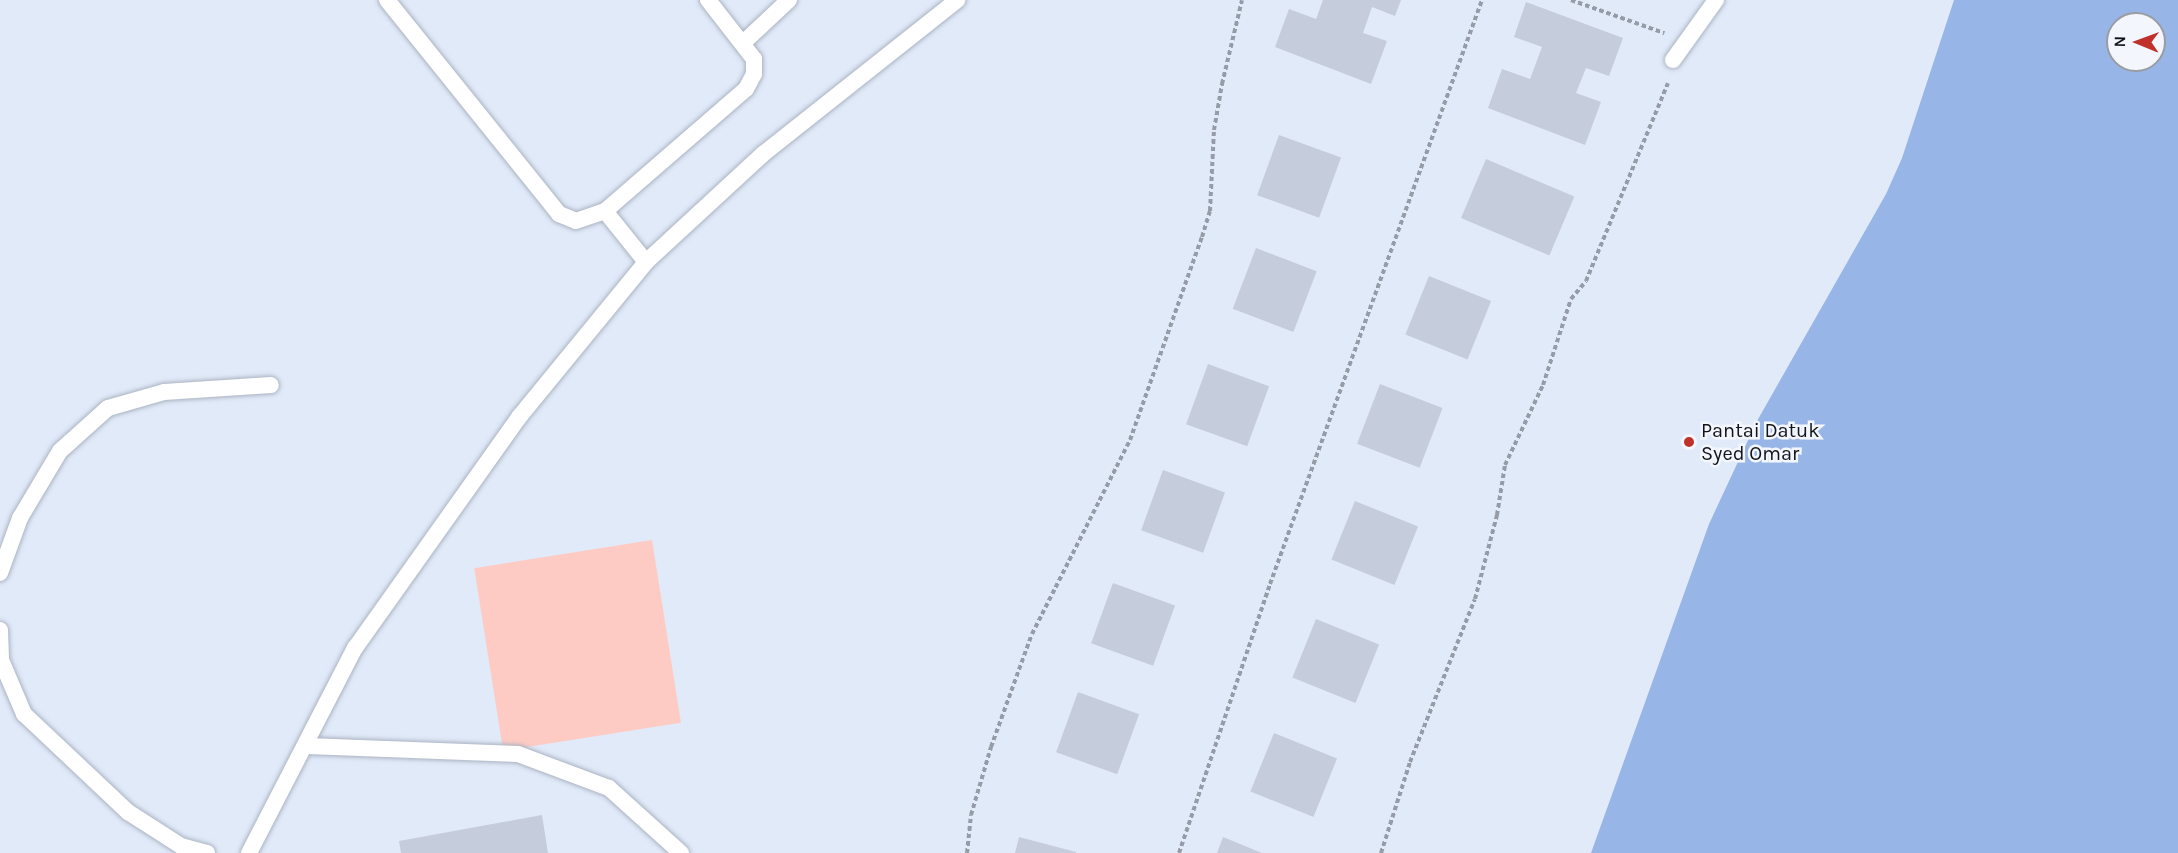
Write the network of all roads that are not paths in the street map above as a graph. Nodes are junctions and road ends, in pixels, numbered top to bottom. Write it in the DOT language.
graph roads {
  1 [pos="387,0"];
  2 [pos="708,0"];
  3 [pos="789,0"];
  4 [pos="957,0"];
  5 [pos="1716,0"];
  6 [pos="742,43"];
  7 [pos="1672,60"];
  8 [pos="606,211"];
  9 [pos="646,262"];
  10 [pos="271,385"];
  11 [pos="0,573"];
  12 [pos="0,630"];
  13 [pos="307,746"];
  14 [pos="207,853"];
  15 [pos="249,853"];
  16 [pos="681,853"];
  1 -- 8 [label="lane"];
  2 -- 6 [label="lane"];
  3 -- 6 [label="lane"];
  4 -- 9 [label="lane"];
  5 -- 7 [label="lane"];
  6 -- 8 [label="lane"];
  8 -- 9 [label="lane"];
  9 -- 13 [label="lane"];
  10 -- 11 [label="lane"];
  12 -- 14 [label="lane"];
  13 -- 15 [label="lane"];
  13 -- 16 [label="lane"];
}
